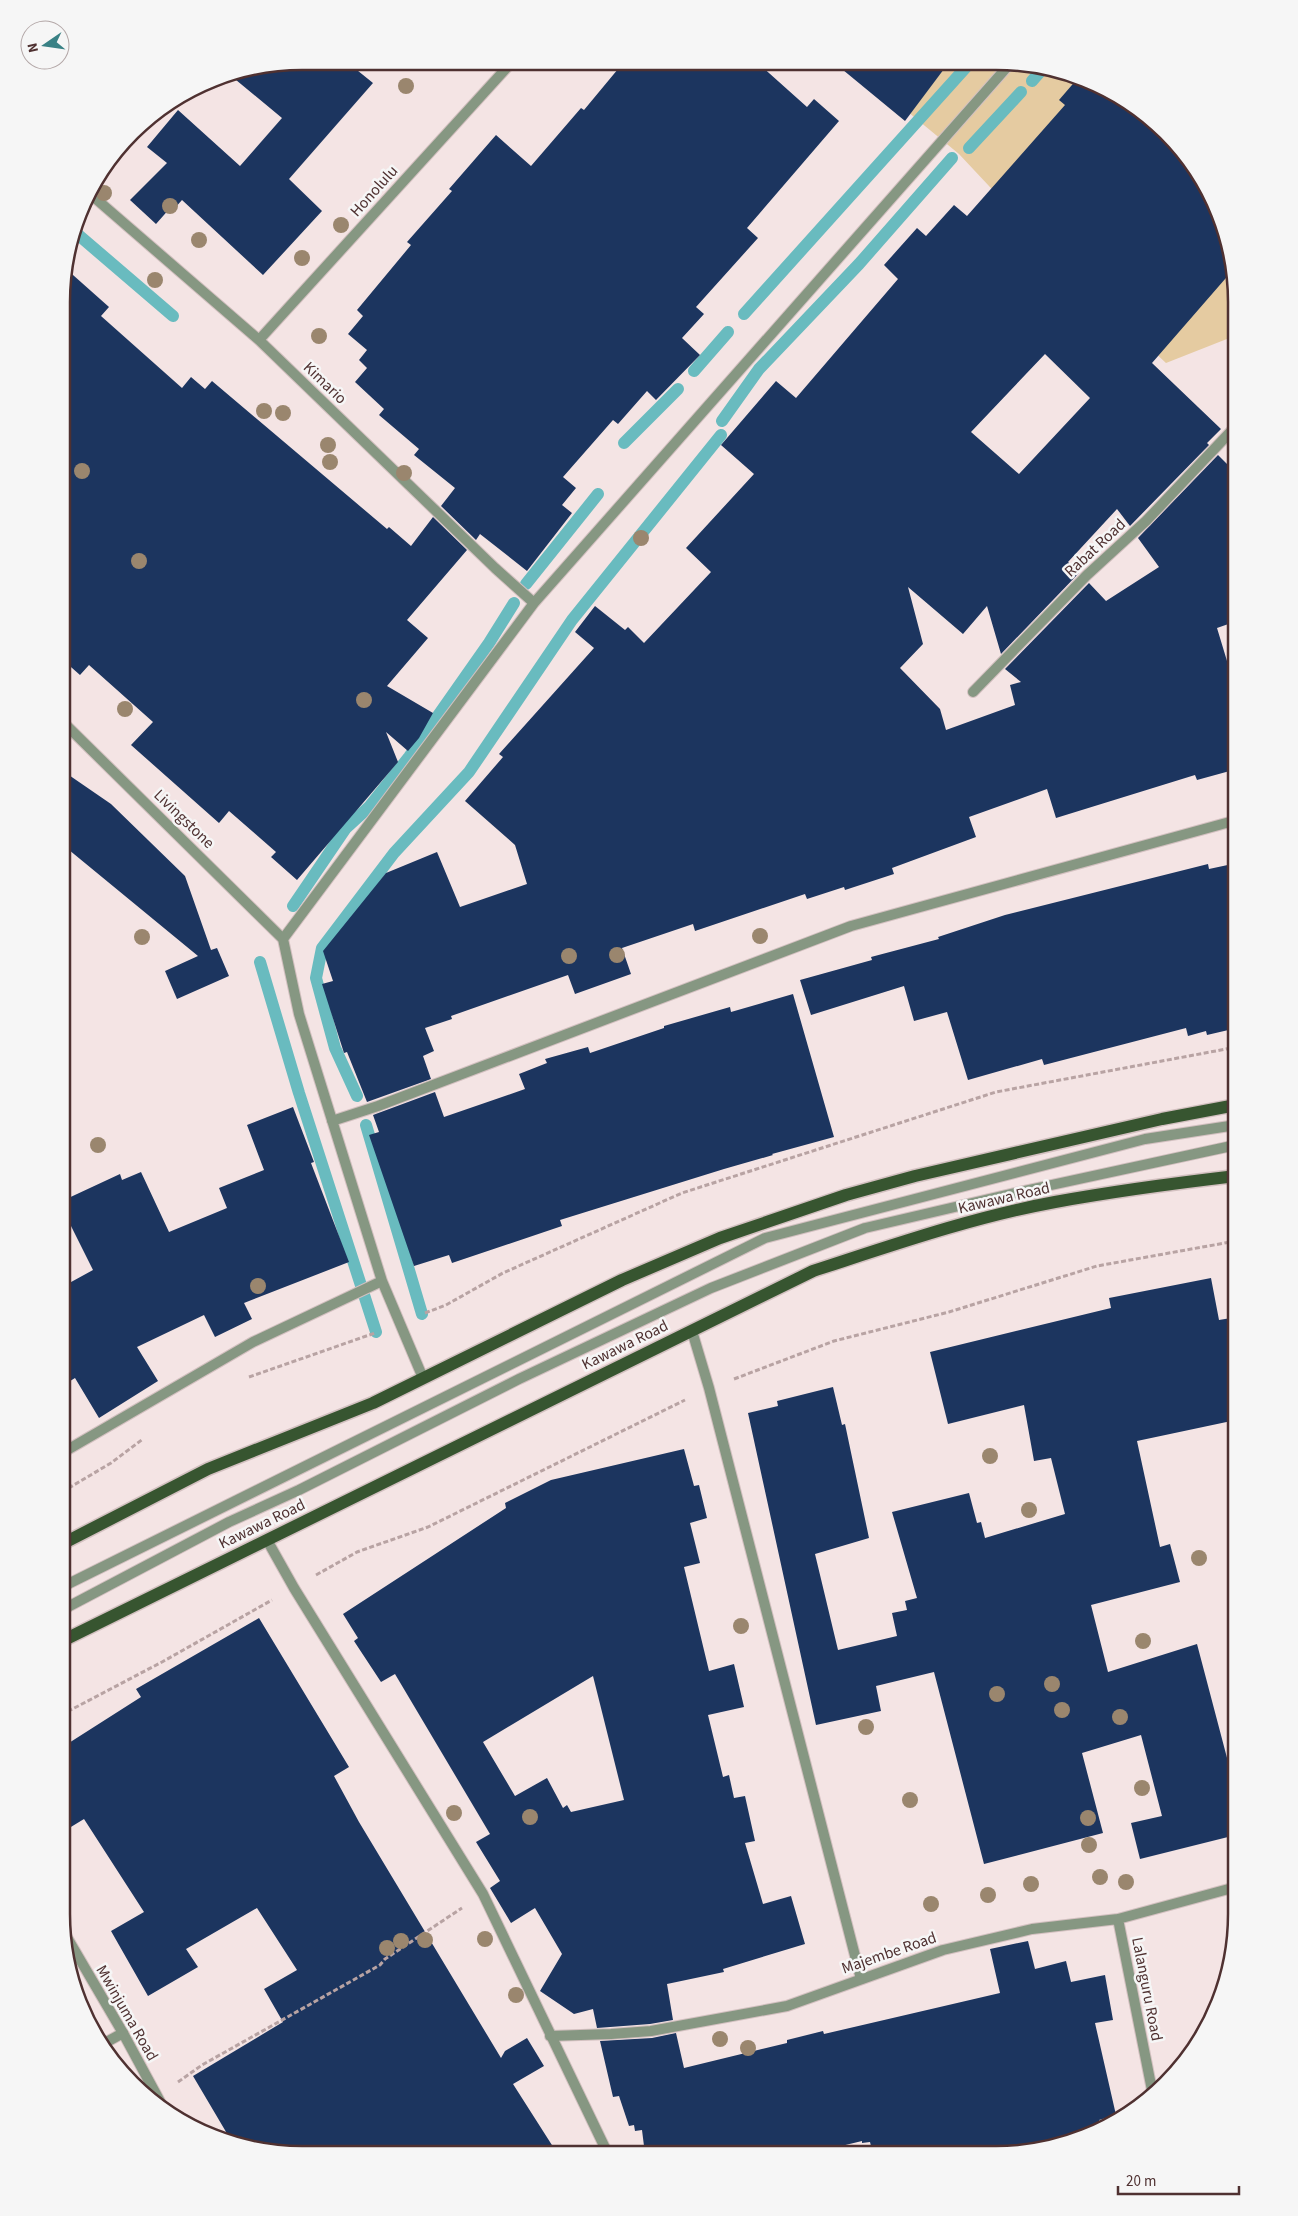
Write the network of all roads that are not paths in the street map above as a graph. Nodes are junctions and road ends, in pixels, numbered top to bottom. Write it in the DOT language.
graph roads {
  1 [pos="504,70"];
  2 [pos="1004,70"];
  3 [pos="95,198"];
  4 [pos="259,340"];
  5 [pos="1228,434"];
  6 [pos="534,603"];
  7 [pos="973,692"];
  8 [pos="70,729"];
  9 [pos="1228,822"];
  10 [pos="283,939"];
  11 [pos="1228,1107"];
  12 [pos="332,1121"];
  13 [pos="1228,1126"];
  14 [pos="1228,1147"];
  15 [pos="1228,1177"];
  16 [pos="382,1281"];
  17 [pos="692,1331"];
  18 [pos="423,1378"];
  19 [pos="70,1448"];
  20 [pos="70,1540"];
  21 [pos="267,1540"];
  22 [pos="70,1583"];
  23 [pos="70,1606"];
  24 [pos="70,1637"];
  25 [pos="1228,1889"];
  26 [pos="1118,1919"];
  27 [pos="72,1948"];
  28 [pos="860,1979"];
  29 [pos="123,2033"];
  30 [pos="550,2036"];
  31 [pos="108,2041"];
  32 [pos="1151,2087"];
  33 [pos="155,2094"];
  34 [pos="604,2146"];
  1 -- 4 [label="street, Honolulu"];
  2 -- 6 [label="street"];
  3 -- 4 [label="street, Kimario"];
  4 -- 6 [label="street, Kimario"];
  5 -- 7 [label="street, Rabat Road"];
  6 -- 10 [label="street"];
  8 -- 10 [label="street, Livingstone"];
  9 -- 12 [label="street"];
  10 -- 12 [label="street"];
  11 -- 18 [label="main road"];
  12 -- 16 [label="street"];
  13 -- 22 [label="street, Kawawa Road"];
  14 -- 23 [label="street, Kawawa Road"];
  15 -- 17 [label="main road, Kawawa Road"];
  16 -- 18 [label="street"];
  16 -- 19 [label="street"];
  17 -- 21 [label="main road, Kawawa Road"];
  17 -- 28 [label="street"];
  18 -- 20 [label="main road"];
  21 -- 24 [label="main road, Kawawa Road"];
  21 -- 30 [label="street"];
  25 -- 26 [label="street, Majembe Road"];
  26 -- 28 [label="street, Majembe Road"];
  26 -- 32 [label="street, Lalanguru Road"];
  27 -- 29 [label="street, Mwinjuma Road"];
  28 -- 30 [label="street, Majembe Road"];
  29 -- 31 [label="street"];
  29 -- 33 [label="street, Mwinjuma Road"];
  30 -- 34 [label="street"];
}
